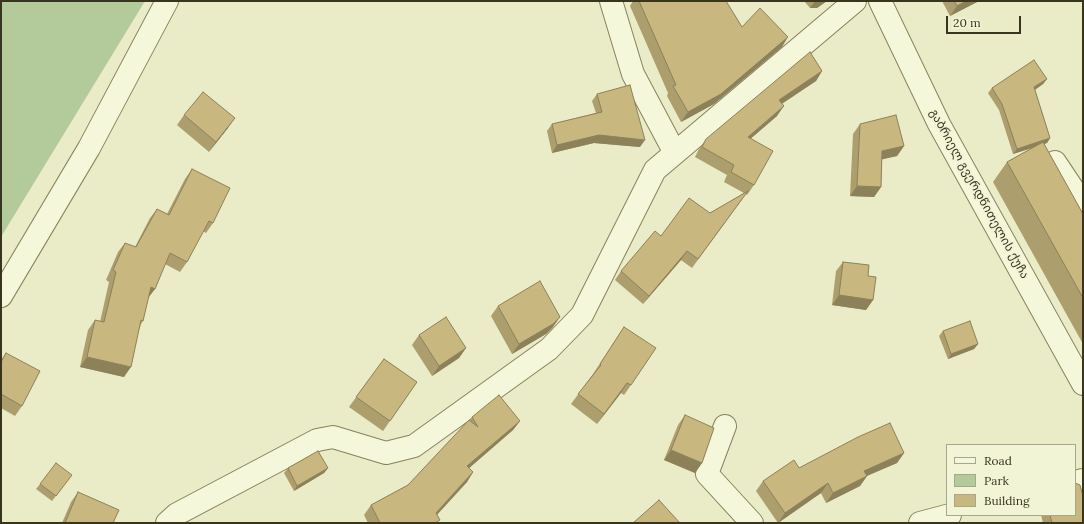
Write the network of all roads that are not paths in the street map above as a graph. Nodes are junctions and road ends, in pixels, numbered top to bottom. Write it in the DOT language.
graph roads {
  1 [pos="167,1"];
  2 [pos="611,1"];
  3 [pos="855,1"];
  4 [pos="880,1"];
  5 [pos="675,153"];
  6 [pos="1055,162"];
  7 [pos="1083,204"];
  8 [pos="1,296"];
  9 [pos="1083,384"];
  10 [pos="725,426"];
  11 [pos="946,516"];
  12 [pos="167,523"];
  13 [pos="752,523"];
  14 [pos="920,523"];
  1 -- 8 [label="street"];
  2 -- 5 [label="street"];
  3 -- 5 [label="street"];
  4 -- 9 [label="street, გაბრიელ გვერდწითელის ქუჩა"];
  5 -- 12 [label="street"];
  6 -- 7 [label="street"];
  10 -- 13 [label="street"];
  11 -- 14 [label="street"];
}
